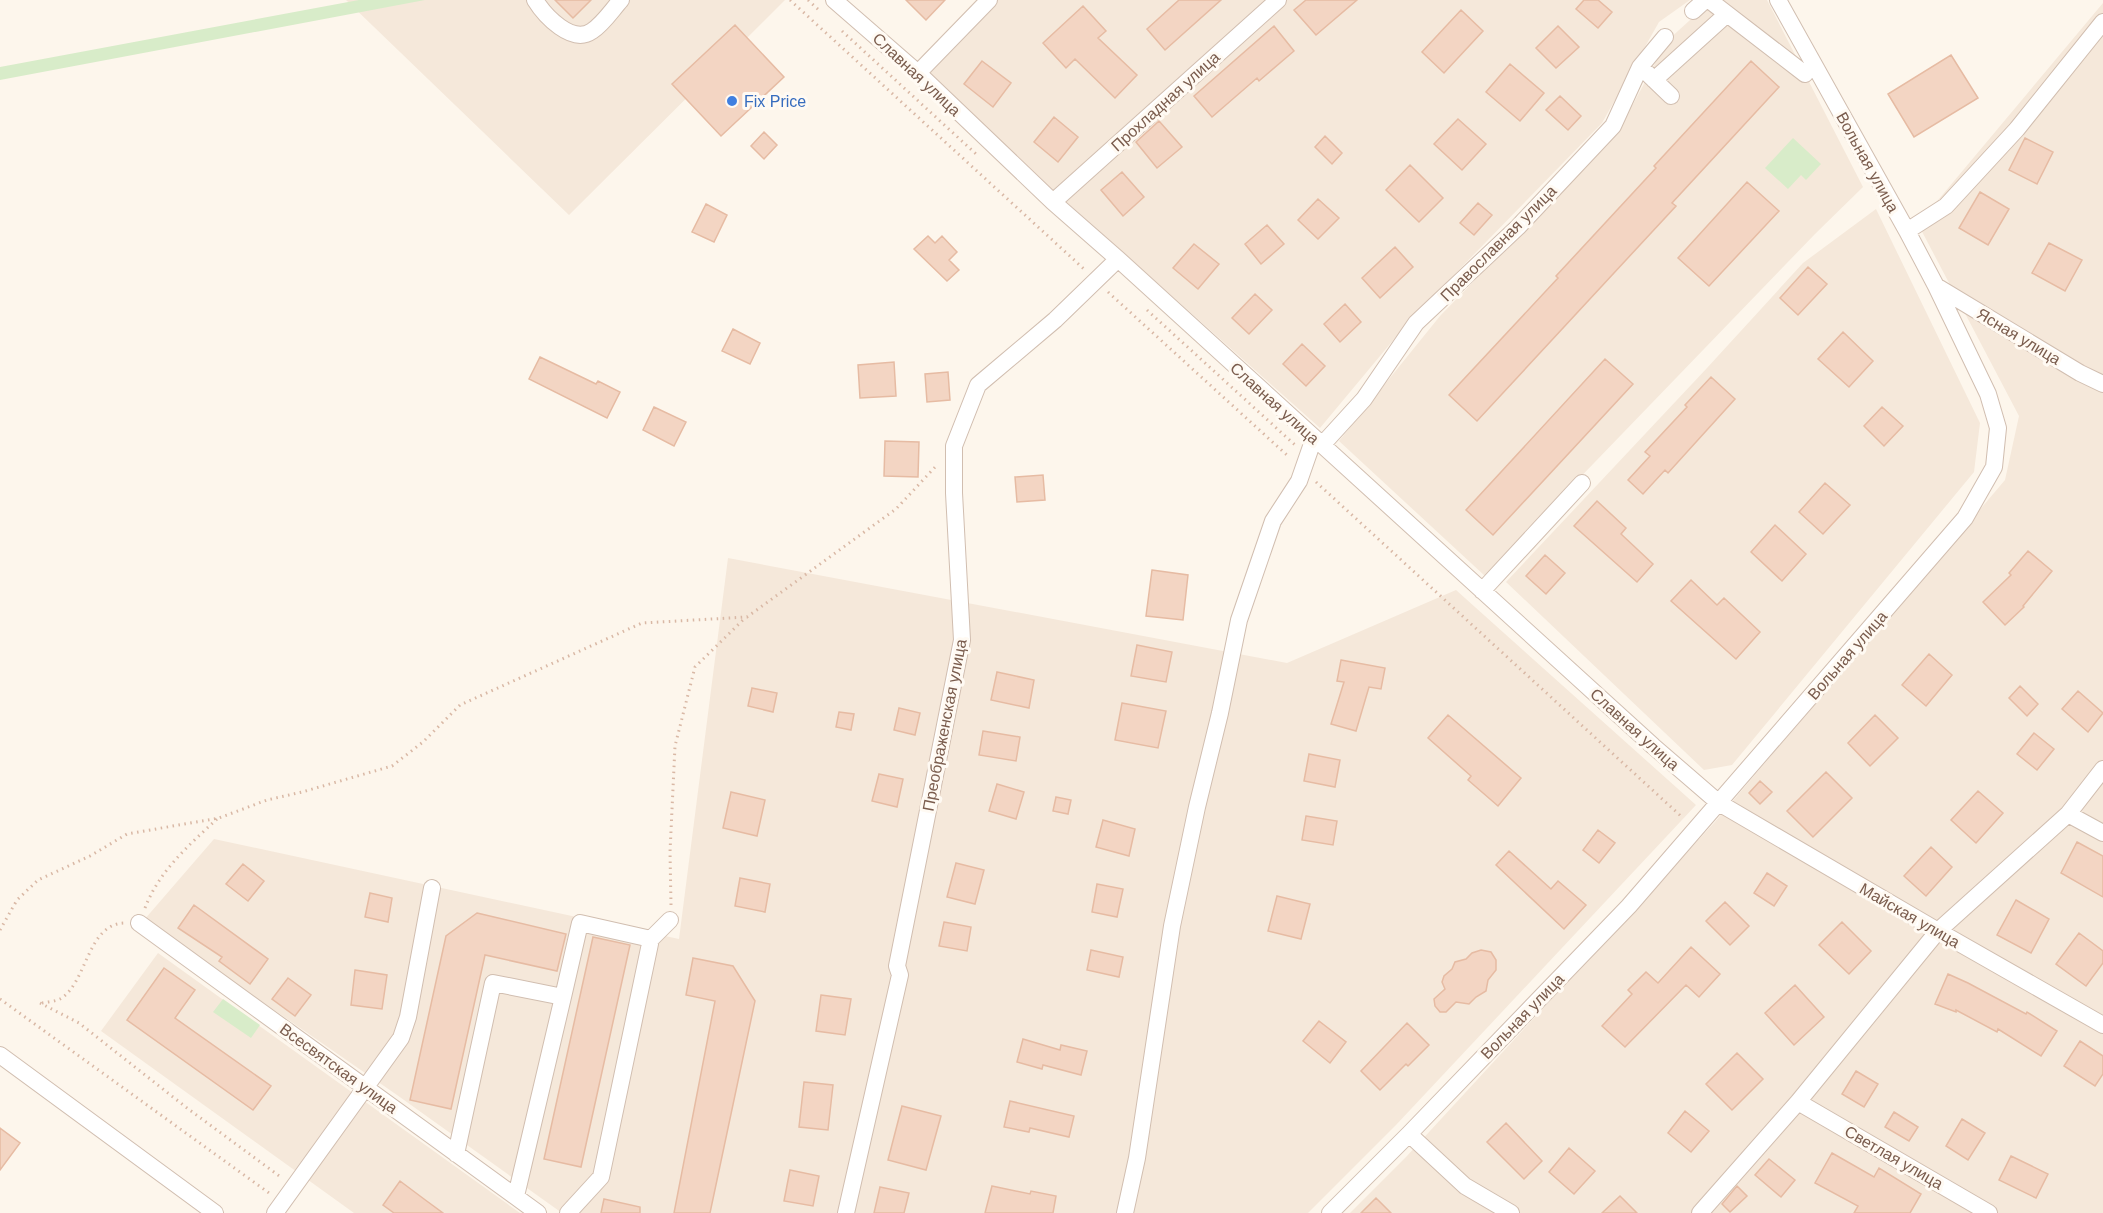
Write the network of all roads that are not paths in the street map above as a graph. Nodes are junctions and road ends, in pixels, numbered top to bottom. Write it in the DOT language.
graph roads {
  1 [pos="535,0"];
  2 [pos="621,0"];
  3 [pos="834,0"];
  4 [pos="989,0"];
  5 [pos="1278,0"];
  6 [pos="1778,0"];
  7 [pos="1702,4"];
  8 [pos="1727,14"];
  9 [pos="2103,22"];
  10 [pos="1665,37"];
  11 [pos="1640,67"];
  12 [pos="918,73"];
  13 [pos="1805,74"];
  14 [pos="1654,80"];
  15 [pos="1671,96"];
  16 [pos="1053,202"];
  17 [pos="1907,231"];
  18 [pos="1118,259"];
  19 [pos="1936,286"];
  20 [pos="2103,384"];
  21 [pos="1318,442"];
  22 [pos="1582,483"];
  23 [pos="1482,591"];
  24 [pos="2103,769"];
  25 [pos="1719,803"];
  26 [pos="2068,814"];
  27 [pos="2103,833"];
  28 [pos="432,888"];
  29 [pos="670,920"];
  30 [pos="140,923"];
  31 [pos="1938,931"];
  32 [pos="651,939"];
  33 [pos="563,997"];
  34 [pos="2103,1025"];
  35 [pos="0,1055"];
  36 [pos="366,1086"];
  37 [pos="1798,1102"];
  38 [pos="1409,1134"];
  39 [pos="456,1154"];
  40 [pos="516,1196"];
  41 [pos="279,1208"];
  42 [pos="215,1213"];
  43 [pos="538,1213"];
  44 [pos="567,1213"];
  45 [pos="846,1213"];
  46 [pos="1125,1213"];
  47 [pos="1330,1213"];
  48 [pos="1511,1213"];
  49 [pos="1700,1213"];
  50 [pos="1989,1213"];
  1 -- 2 [label="street"];
  3 -- 12 [label="street, Славная улица"];
  4 -- 12 [label="street"];
  5 -- 16 [label="street, Прохладная улица"];
  6 -- 17 [label="street, Вольная улица"];
  7 -- 8 [label="street"];
  8 -- 13 [label="street"];
  8 -- 14 [label="street"];
  9 -- 17 [label="street"];
  10 -- 11 [label="street, Православная улица"];
  11 -- 14 [label="street"];
  11 -- 21 [label="street, Православная улица"];
  12 -- 16 [label="street, Славная улица"];
  14 -- 15 [label="street"];
  16 -- 18 [label="street, Славная улица"];
  17 -- 19 [label="street, Вольная улица"];
  18 -- 21 [label="street, Славная улица"];
  18 -- 45 [label="street, Преображенская улица"];
  19 -- 20 [label="street, Ясная улица"];
  19 -- 25 [label="street, Вольная улица"];
  21 -- 23 [label="street, Славная улица"];
  21 -- 46 [label="street"];
  22 -- 23 [label="street"];
  23 -- 25 [label="street, Славная улица"];
  24 -- 26 [label="street"];
  25 -- 31 [label="street, Майская улица"];
  25 -- 38 [label="street, Вольная улица"];
  26 -- 27 [label="street"];
  26 -- 31 [label="street"];
  28 -- 36 [label="street"];
  29 -- 32 [label="street"];
  30 -- 36 [label="street, Всесвятская улица"];
  31 -- 34 [label="street, Майская улица"];
  31 -- 37 [label="street"];
  32 -- 33 [label="street"];
  32 -- 44 [label="street"];
  33 -- 39 [label="street"];
  33 -- 40 [label="street"];
  35 -- 42 [label="street"];
  36 -- 39 [label="street, Всесвятская улица"];
  36 -- 41 [label="street"];
  37 -- 49 [label="street"];
  37 -- 50 [label="street, Светлая улица"];
  38 -- 47 [label="street, Вольная улица"];
  38 -- 48 [label="street"];
  39 -- 40 [label="street, Всесвятская улица"];
  40 -- 43 [label="street, Всесвятская улица"];
}
